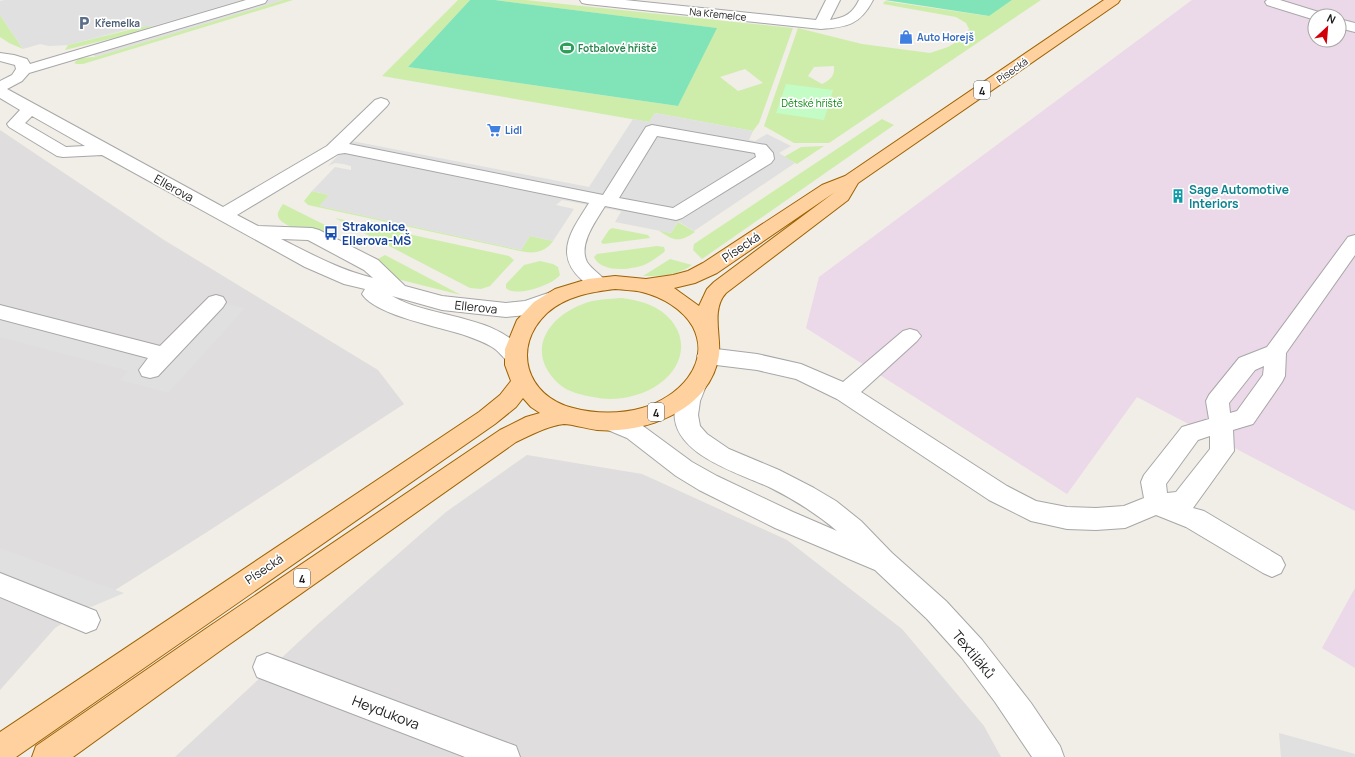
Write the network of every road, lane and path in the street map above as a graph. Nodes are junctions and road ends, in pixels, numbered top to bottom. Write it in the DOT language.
graph roads {
  1 [pos="260,0"];
  2 [pos="587,0"];
  3 [pos="833,0"];
  4 [pos="866,0"];
  5 [pos="1113,0"];
  6 [pos="1272,2"];
  7 [pos="1307,13"];
  8 [pos="821,25"];
  9 [pos="0,57"];
  10 [pos="24,70"];
  11 [pos="0,87"];
  12 [pos="0,92"];
  13 [pos="381,103"];
  14 [pos="333,150"];
  15 [pos="851,180"];
  16 [pos="604,201"];
  17 [pos="223,215"];
  18 [pos="253,232"];
  19 [pos="1355,241"];
  20 [pos="351,279"];
  21 [pos="597,284"];
  22 [pos="645,285"];
  23 [pos="398,291"];
  24 [pos="554,298"];
  25 [pos="216,302"];
  26 [pos="0,312"];
  27 [pos="910,336"];
  28 [pos="708,347"];
  29 [pos="1275,352"];
  30 [pos="165,355"];
  31 [pos="515,356"];
  32 [pos="150,370"];
  33 [pos="522,382"];
  34 [pos="695,386"];
  35 [pos="845,393"];
  36 [pos="566,415"];
  37 [pos="611,422"];
  38 [pos="1221,424"];
  39 [pos="1157,504"];
  40 [pos="885,563"];
  41 [pos="1272,565"];
  42 [pos="0,586"];
  43 [pos="86,620"];
  44 [pos="266,667"];
  45 [pos="0,750"];
  46 [pos="47,757"];
  47 [pos="505,757"];
  48 [pos="1049,757"];
  1 -- 10 [label="street"];
  2 -- 8 [label="street, Na Křemelce"];
  3 -- 8 [label="street"];
  4 -- 8 [label="street, Na Křemelce"];
  5 -- 15 [label="main road, Písecká / 4"];
  6 -- 7 [label="street"];
  9 -- 10 [label="street"];
  10 -- 11 [label="street"];
  12 -- 17 [label="street, Ellerova"];
  13 -- 14 [label="street"];
  14 -- 16 [label="street"];
  14 -- 17 [label="street"];
  15 -- 22 [label="main road, Písecká"];
  15 -- 28 [label="main road, Písecká"];
  16 -- 16 [label="street"];
  16 -- 21 [label="street"];
  17 -- 18 [label="street, Ellerova"];
  18 -- 20 [label="street, Ellerova"];
  18 -- 23 [label="street"];
  19 -- 29 [label="street"];
  20 -- 23 [label="street, Ellerova"];
  20 -- 31 [label="street, Ellerova"];
  21 -- 22 [label="main road, 4"];
  21 -- 24 [label="main road, 4"];
  22 -- 28 [label="main road, 4"];
  23 -- 24 [label="street, Ellerova"];
  24 -- 31 [label="main road, 4"];
  25 -- 30 [label="street"];
  26 -- 30 [label="street"];
  27 -- 35 [label="street"];
  28 -- 34 [label="main road, 4"];
  28 -- 35 [label="street"];
  29 -- 38 [label="street"];
  29 -- 38 [label="street"];
  30 -- 32 [label="street"];
  31 -- 33 [label="main road, 4"];
  33 -- 36 [label="main road, 4"];
  33 -- 45 [label="main road, Písecká / 4"];
  34 -- 37 [label="main road, 4"];
  34 -- 40 [label="street"];
  35 -- 39 [label="street"];
  36 -- 37 [label="main road, 4"];
  36 -- 46 [label="main road, 4"];
  37 -- 40 [label="street"];
  38 -- 39 [label="street"];
  38 -- 39 [label="street"];
  39 -- 41 [label="street"];
  40 -- 48 [label="street, Textiláků"];
  42 -- 43 [label="street"];
  44 -- 47 [label="street, Heydukova"];
}
